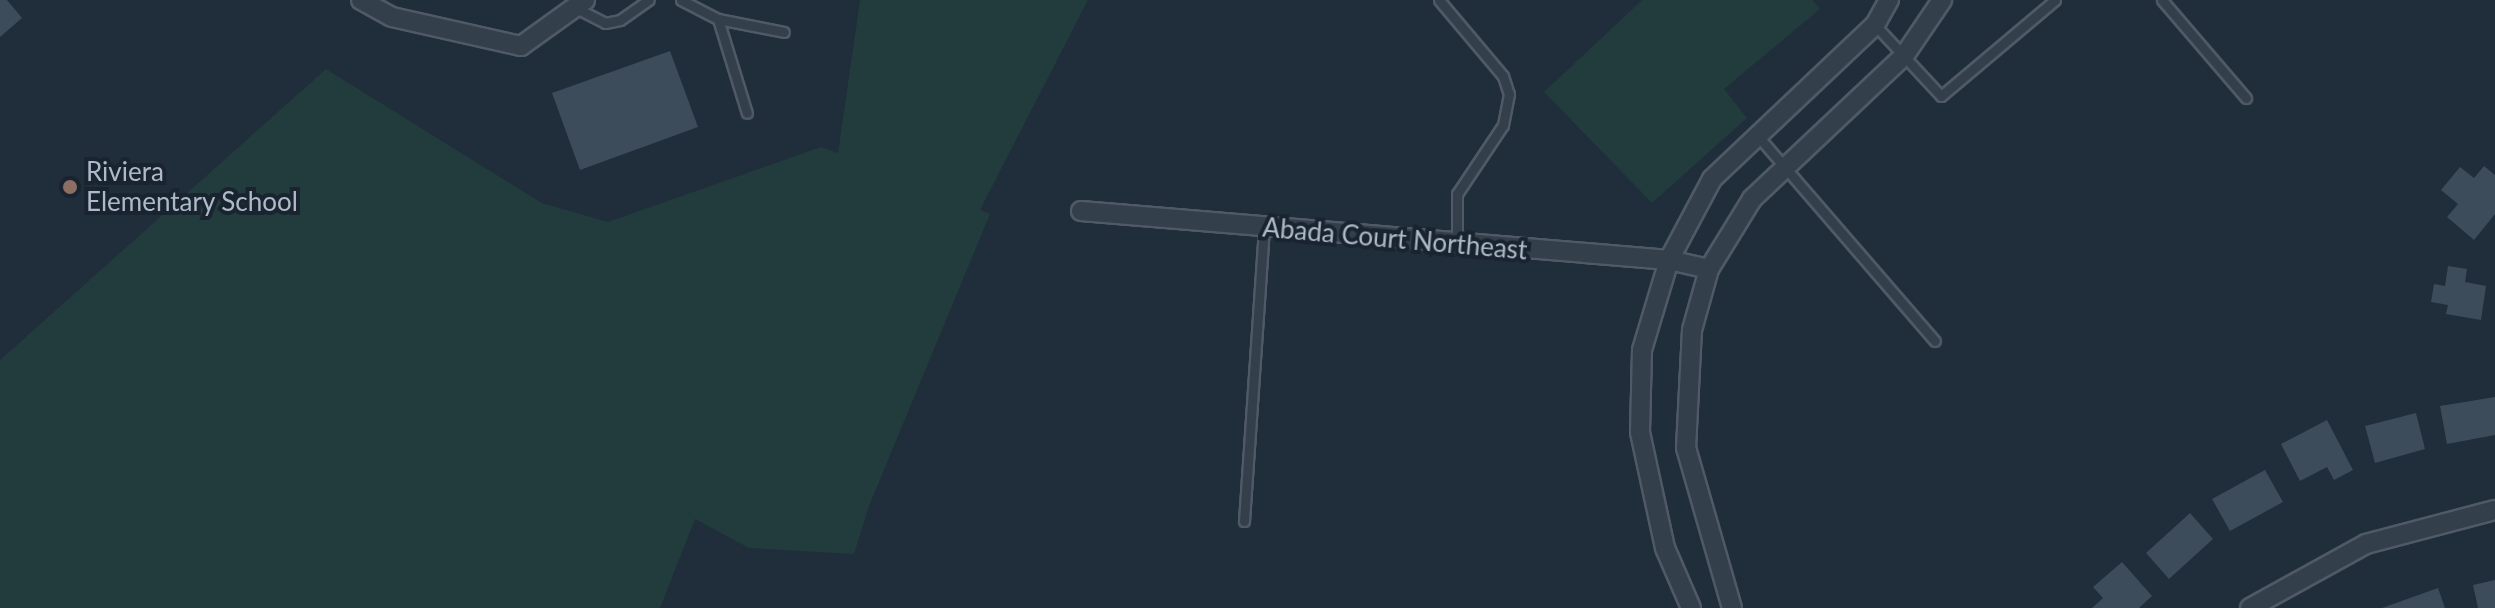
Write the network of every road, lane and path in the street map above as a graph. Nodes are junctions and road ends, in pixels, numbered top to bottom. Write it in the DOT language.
graph roads {
  1 [pos="361,0"];
  2 [pos="649,0"];
  3 [pos="681,0"];
  4 [pos="1439,0"];
  5 [pos="1889,0"];
  6 [pos="1942,0"];
  7 [pos="2055,0"];
  8 [pos="2162,0"];
  9 [pos="580,4"];
  10 [pos="718,19"];
  11 [pos="1875,25"];
  12 [pos="784,32"];
  13 [pos="1904,56"];
  14 [pos="2246,98"];
  15 [pos="747,113"];
  16 [pos="1757,135"];
  17 [pos="1785,168"];
  18 [pos="1081,211"];
  19 [pos="1264,228"];
  20 [pos="1457,246"];
  21 [pos="1669,260"];
  22 [pos="1709,269"];
  23 [pos="1935,341"];
  24 [pos="2495,510"];
  25 [pos="1244,521"];
  26 [pos="1691,608"];
  27 [pos="1732,608"];
  28 [pos="2250,608"];
  1 -- 9 [label="street"];
  2 -- 9 [label="lane"];
  3 -- 10 [label="lane"];
  4 -- 20 [label="lane"];
  5 -- 11 [label="street"];
  6 -- 13 [label="street"];
  7 -- 13 [label="lane"];
  8 -- 14 [label="lane"];
  10 -- 12 [label="lane"];
  10 -- 15 [label="lane"];
  11 -- 13 [label="lane"];
  11 -- 16 [label="street"];
  13 -- 17 [label="street"];
  16 -- 17 [label="lane"];
  16 -- 21 [label="street"];
  17 -- 22 [label="street"];
  17 -- 23 [label="lane"];
  18 -- 19 [label="street, Abada Court Northeast"];
  19 -- 20 [label="street, Abada Court Northeast"];
  19 -- 25 [label="lane"];
  20 -- 21 [label="street, Abada Court Northeast"];
  21 -- 22 [label="street, Abada Court Northeast"];
  21 -- 26 [label="street"];
  22 -- 27 [label="street"];
  24 -- 28 [label="street"];
}
